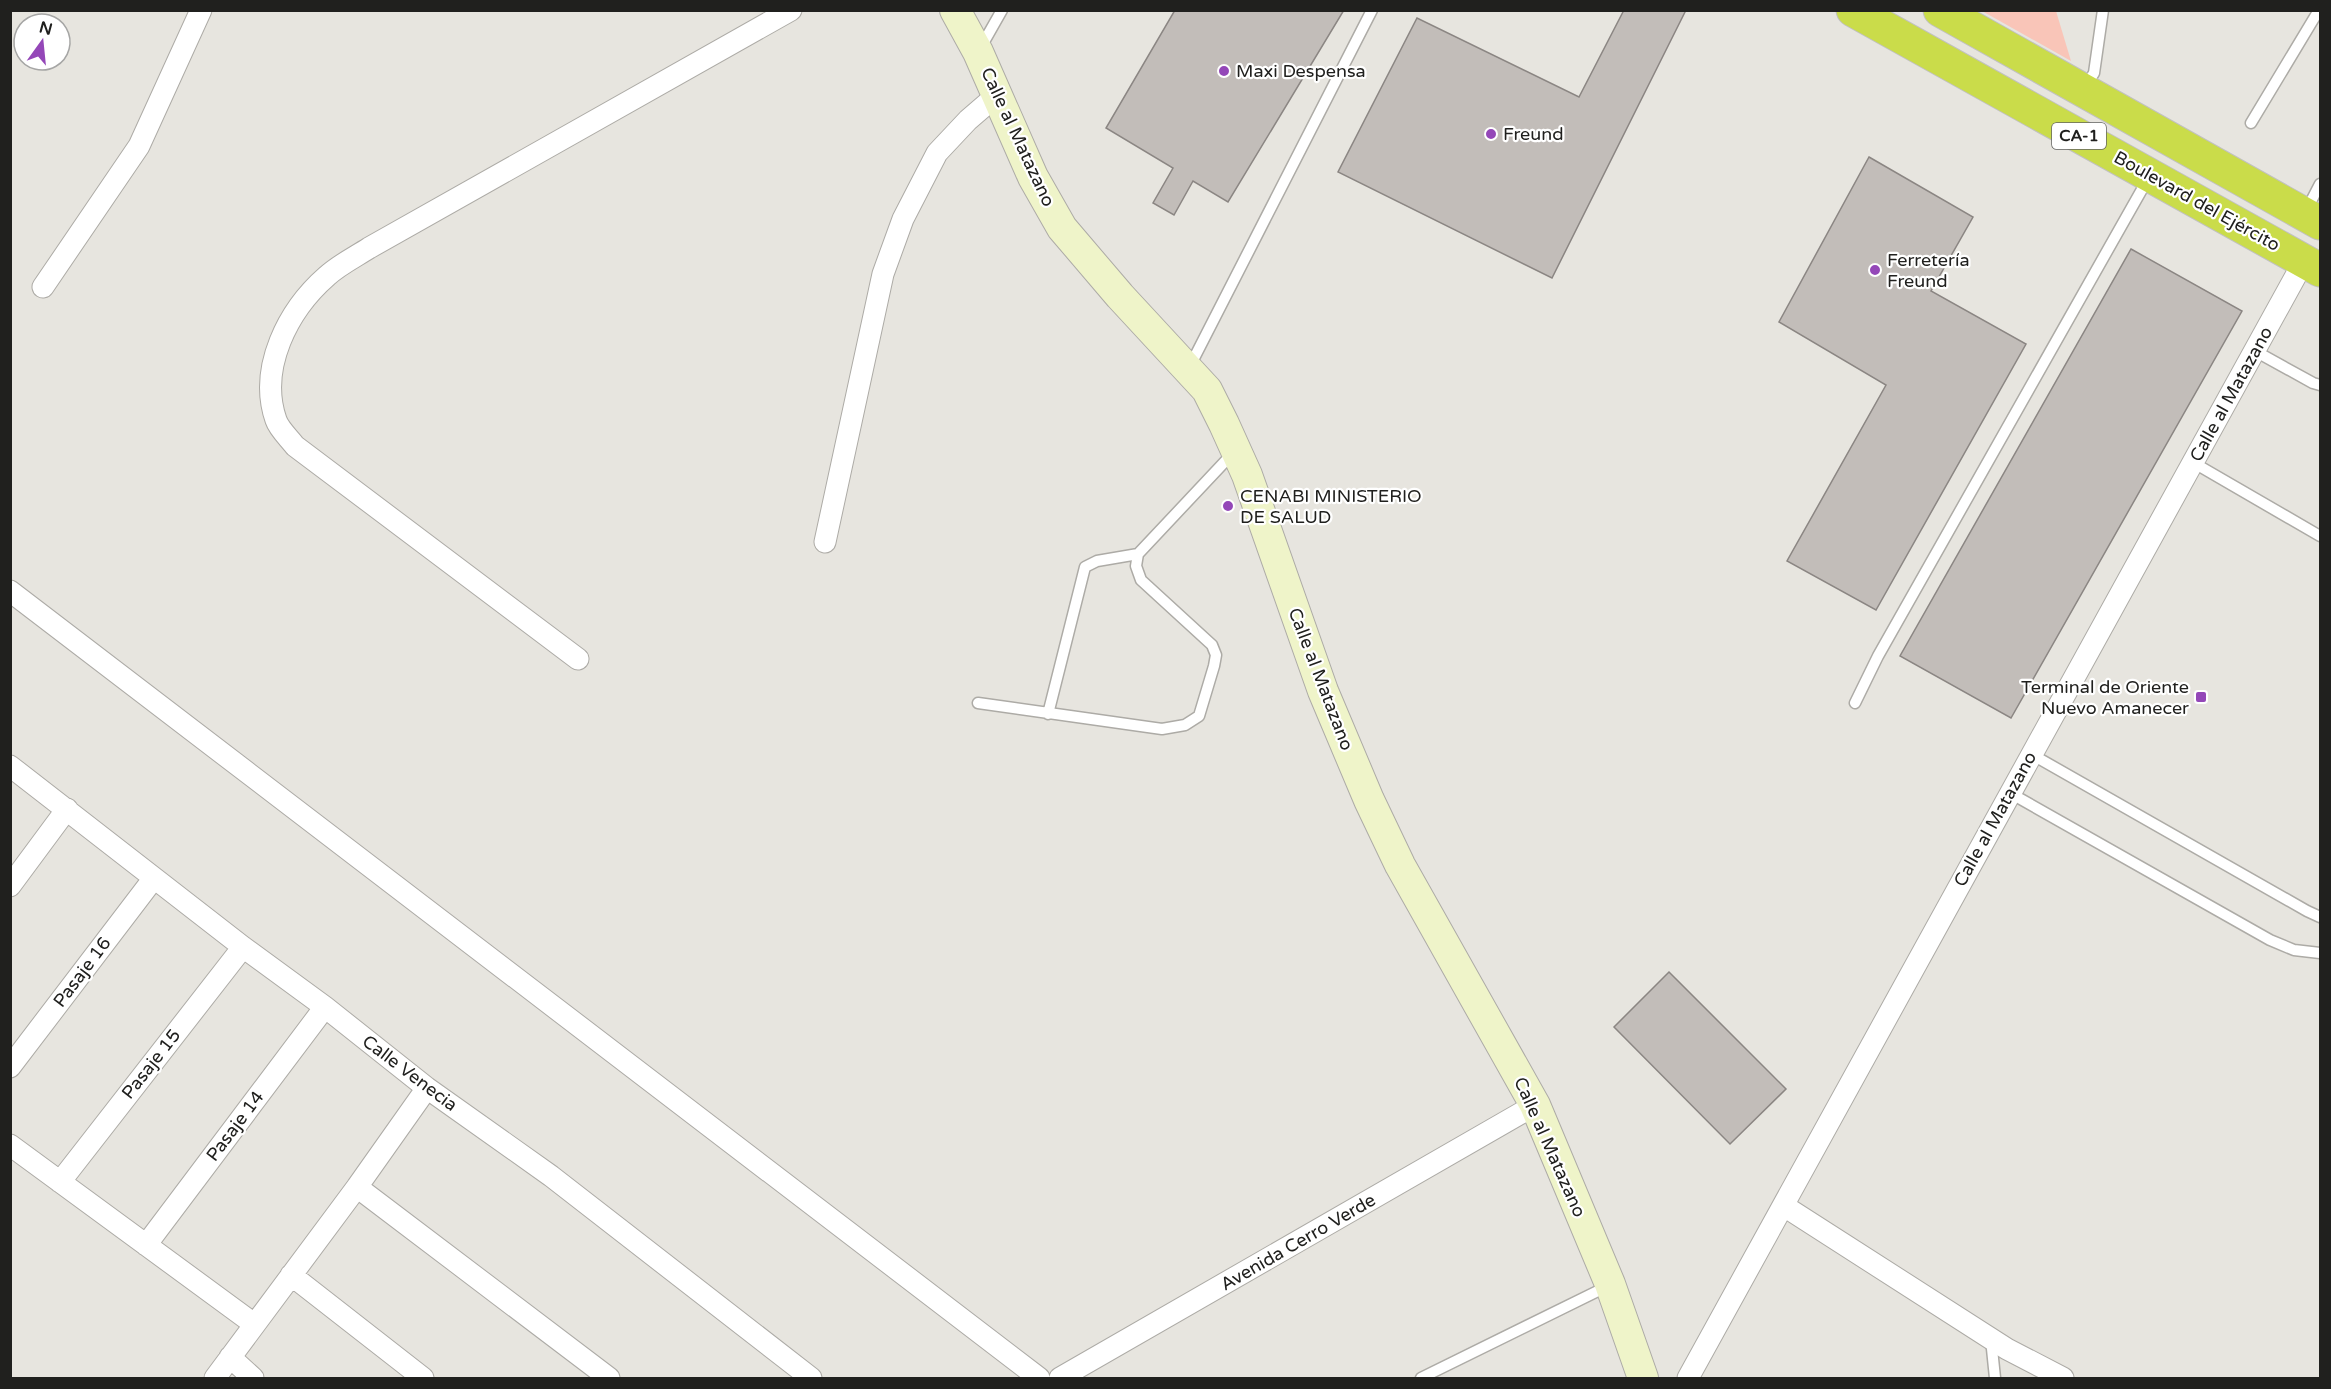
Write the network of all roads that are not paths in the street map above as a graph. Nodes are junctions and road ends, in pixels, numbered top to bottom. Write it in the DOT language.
graph roads {
  1 [pos="201,10"];
  2 [pos="791,10"];
  3 [pos="955,10"];
  4 [pos="1002,10"];
  5 [pos="1372,10"];
  6 [pos="1940,10"];
  7 [pos="2103,10"];
  8 [pos="2319,10"];
  9 [pos="1858,12"];
  10 [pos="978,51"];
  11 [pos="2083,90"];
  12 [pos="997,95"];
  13 [pos="2251,123"];
  14 [pos="2150,175"];
  15 [pos="2320,184"];
  16 [pos="2312,218"];
  17 [pos="2315,260"];
  18 [pos="43,287"];
  19 [pos="2255,351"];
  20 [pos="1188,369"];
  21 [pos="2320,385"];
  22 [pos="1236,451"];
  23 [pos="2194,464"];
  24 [pos="2320,536"];
  25 [pos="825,542"];
  26 [pos="1138,554"];
  27 [pos="10,591"];
  28 [pos="578,658"];
  29 [pos="1855,703"];
  30 [pos="978,704"];
  31 [pos="1048,714"];
  32 [pos="2031,754"];
  33 [pos="10,766"];
  34 [pos="2010,793"];
  35 [pos="67,809"];
  36 [pos="154,878"];
  37 [pos="10,886"];
  38 [pos="2320,917"];
  39 [pos="243,947"];
  40 [pos="2320,953"];
  41 [pos="325,1006"];
  42 [pos="10,1067"];
  43 [pos="427,1088"];
  44 [pos="1535,1106"];
  45 [pos="10,1145"];
  46 [pos="60,1182"];
  47 [pos="357,1187"];
  48 [pos="1784,1206"];
  49 [pos="146,1245"];
  50 [pos="291,1275"];
  51 [pos="1611,1284"];
  52 [pos="254,1324"];
  53 [pos="1991,1339"];
  54 [pos="230,1356"];
  55 [pos="215,1378"];
  56 [pos="253,1378"];
  57 [pos="423,1378"];
  58 [pos="609,1378"];
  59 [pos="811,1378"];
  60 [pos="1039,1378"];
  61 [pos="1060,1378"];
  62 [pos="1422,1378"];
  63 [pos="1643,1378"];
  64 [pos="1688,1378"];
  65 [pos="1995,1378"];
  66 [pos="2063,1378"];
  1 -- 18 [label="street"];
  2 -- 28 [label="street"];
  3 -- 10 [label="street, Calle al Matazano"];
  4 -- 10 [label="lane"];
  5 -- 20 [label="lane"];
  6 -- 11 [label="highway, CA-1"];
  7 -- 11 [label="lane"];
  8 -- 13 [label="lane"];
  9 -- 14 [label="highway, Boulevard del Ejército / CA-1"];
  10 -- 12 [label="street, Calle al Matazano"];
  11 -- 16 [label="highway, CA-1"];
  12 -- 20 [label="street, Calle al Matazano"];
  12 -- 25 [label="street"];
  14 -- 17 [label="highway, Boulevard del Ejército / CA-1"];
  14 -- 29 [label="lane"];
  15 -- 16 [label="lane"];
  17 -- 19 [label="street, Calle al Matazano"];
  19 -- 21 [label="lane"];
  19 -- 23 [label="street, Calle al Matazano"];
  20 -- 22 [label="street, Calle al Matazano"];
  22 -- 26 [label="lane"];
  22 -- 44 [label="street, Calle al Matazano"];
  23 -- 24 [label="lane"];
  23 -- 32 [label="street, Calle al Matazano"];
  26 -- 31 [label="lane"];
  26 -- 31 [label="lane"];
  27 -- 60 [label="street"];
  30 -- 31 [label="lane"];
  32 -- 34 [label="street, Calle al Matazano"];
  32 -- 38 [label="lane"];
  33 -- 35 [label="street, Calle Venecia"];
  34 -- 40 [label="lane"];
  34 -- 48 [label="street, Calle al Matazano"];
  35 -- 36 [label="street, Calle Venecia"];
  35 -- 37 [label="street"];
  36 -- 39 [label="street, Calle Venecia"];
  36 -- 42 [label="street, Pasaje 16"];
  39 -- 41 [label="street, Calle Venecia"];
  39 -- 46 [label="street, Pasaje 15"];
  41 -- 43 [label="street, Calle Venecia"];
  41 -- 49 [label="street, Pasaje 14"];
  43 -- 47 [label="street"];
  43 -- 59 [label="street, Calle Venecia"];
  44 -- 51 [label="street, Calle al Matazano"];
  44 -- 61 [label="street, Avenida Cerro Verde"];
  45 -- 46 [label="street"];
  46 -- 49 [label="street"];
  47 -- 50 [label="street"];
  47 -- 58 [label="street"];
  48 -- 53 [label="street"];
  48 -- 64 [label="street, Calle al Matazano"];
  49 -- 52 [label="street"];
  50 -- 52 [label="street"];
  50 -- 57 [label="street"];
  51 -- 62 [label="lane"];
  51 -- 63 [label="street, Calle al Matazano"];
  52 -- 54 [label="street"];
  53 -- 65 [label="lane"];
  53 -- 66 [label="street"];
  54 -- 55 [label="street"];
  54 -- 56 [label="street"];
}
